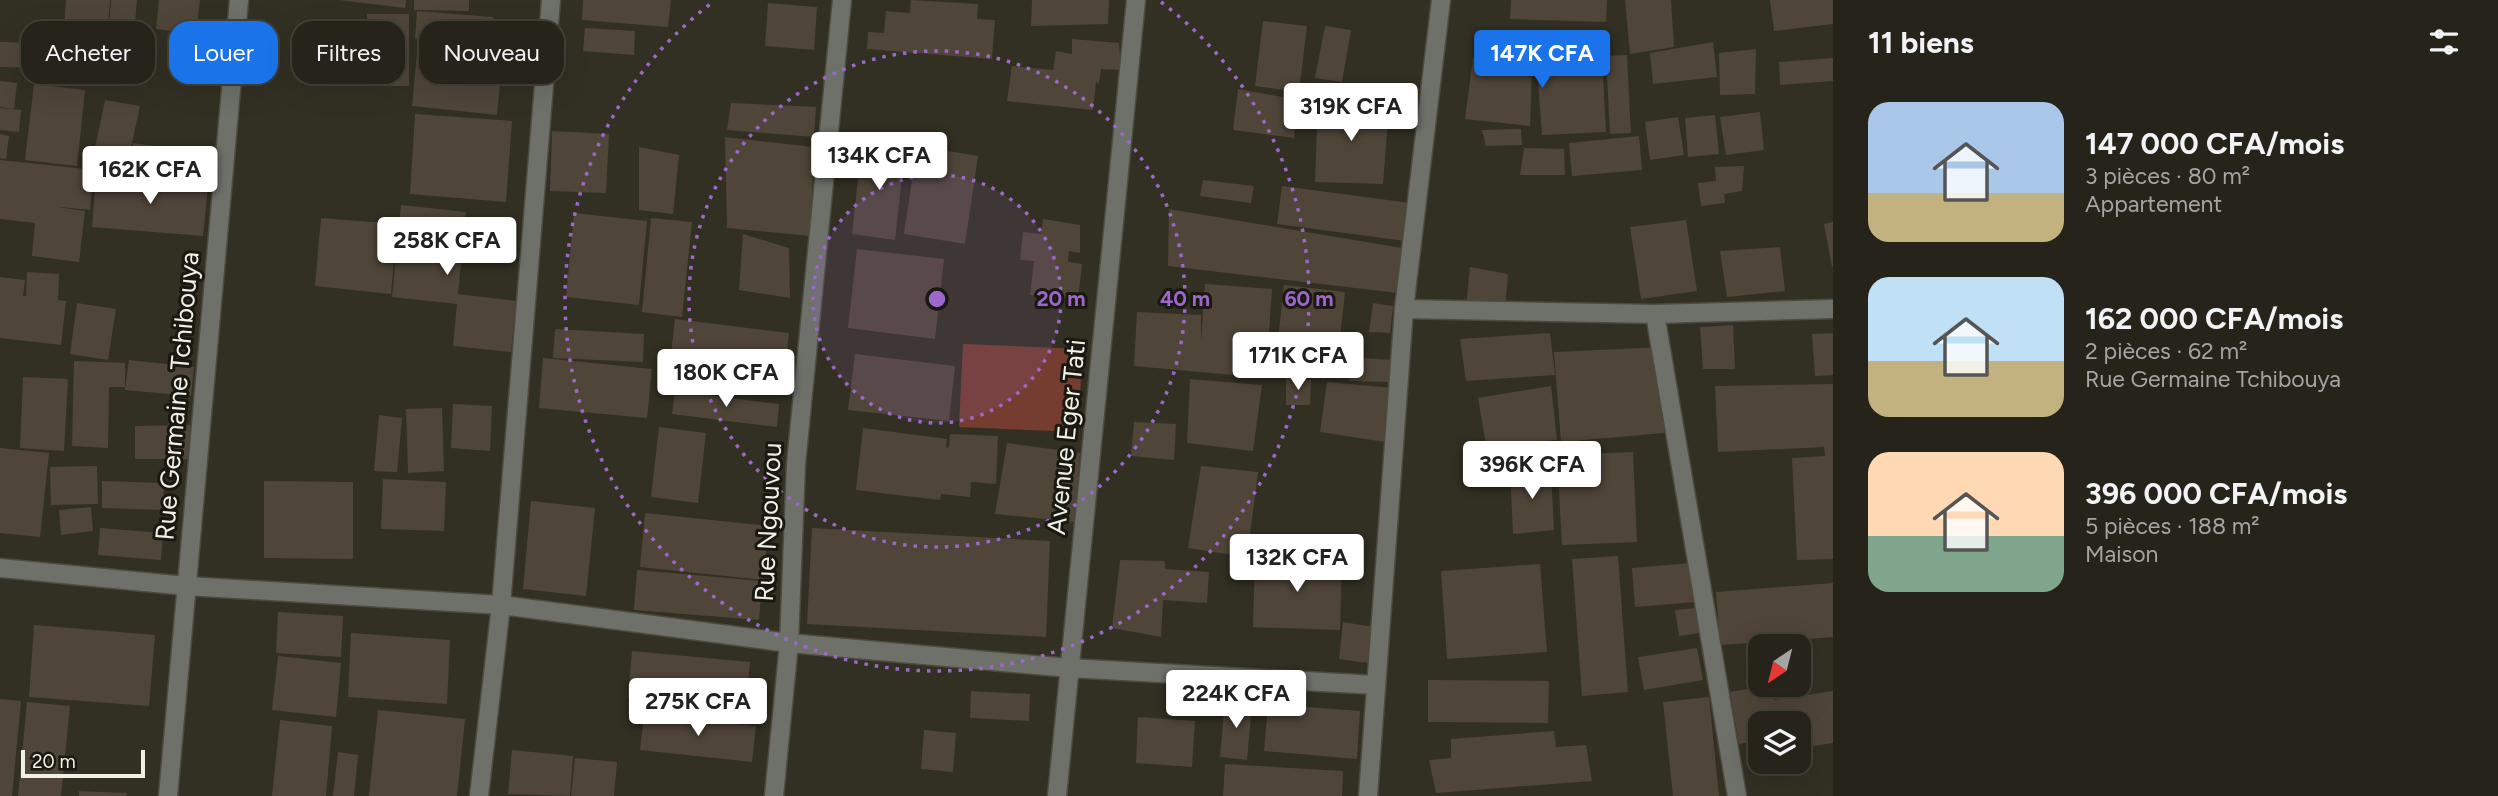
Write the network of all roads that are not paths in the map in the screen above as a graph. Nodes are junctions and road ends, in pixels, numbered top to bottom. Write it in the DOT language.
graph roads {
  1 [pos="239,0"];
  2 [pos="551,0"];
  3 [pos="842,0"];
  4 [pos="1136,0"];
  5 [pos="1441,0"];
  6 [pos="1404,309"];
  7 [pos="1833,309"];
  8 [pos="1655,314"];
  9 [pos="0,568"];
  10 [pos="186,586"];
  11 [pos="501,605"];
  12 [pos="789,643"];
  13 [pos="1069,668"];
  14 [pos="1376,685"];
  15 [pos="168,796"];
  16 [pos="479,796"];
  17 [pos="774,796"];
  18 [pos="1057,796"];
  19 [pos="1368,796"];
  20 [pos="1737,796"];
  1 -- 10 [label="street, Rue Germaine Tchibouya"];
  2 -- 11 [label="street"];
  3 -- 12 [label="street, Rue Ngouvou"];
  4 -- 13 [label="street, Avenue Eger Tati"];
  5 -- 6 [label="street"];
  6 -- 8 [label="street"];
  6 -- 14 [label="street"];
  7 -- 8 [label="street"];
  8 -- 20 [label="street"];
  9 -- 10 [label="street"];
  10 -- 11 [label="street"];
  10 -- 15 [label="street, Rue Germaine Tchibouya"];
  11 -- 12 [label="street"];
  11 -- 16 [label="street"];
  12 -- 13 [label="street"];
  12 -- 17 [label="street, Rue Ngouvou"];
  13 -- 14 [label="street"];
  13 -- 18 [label="street, Avenue Eger Tati"];
  14 -- 19 [label="street"];
}
